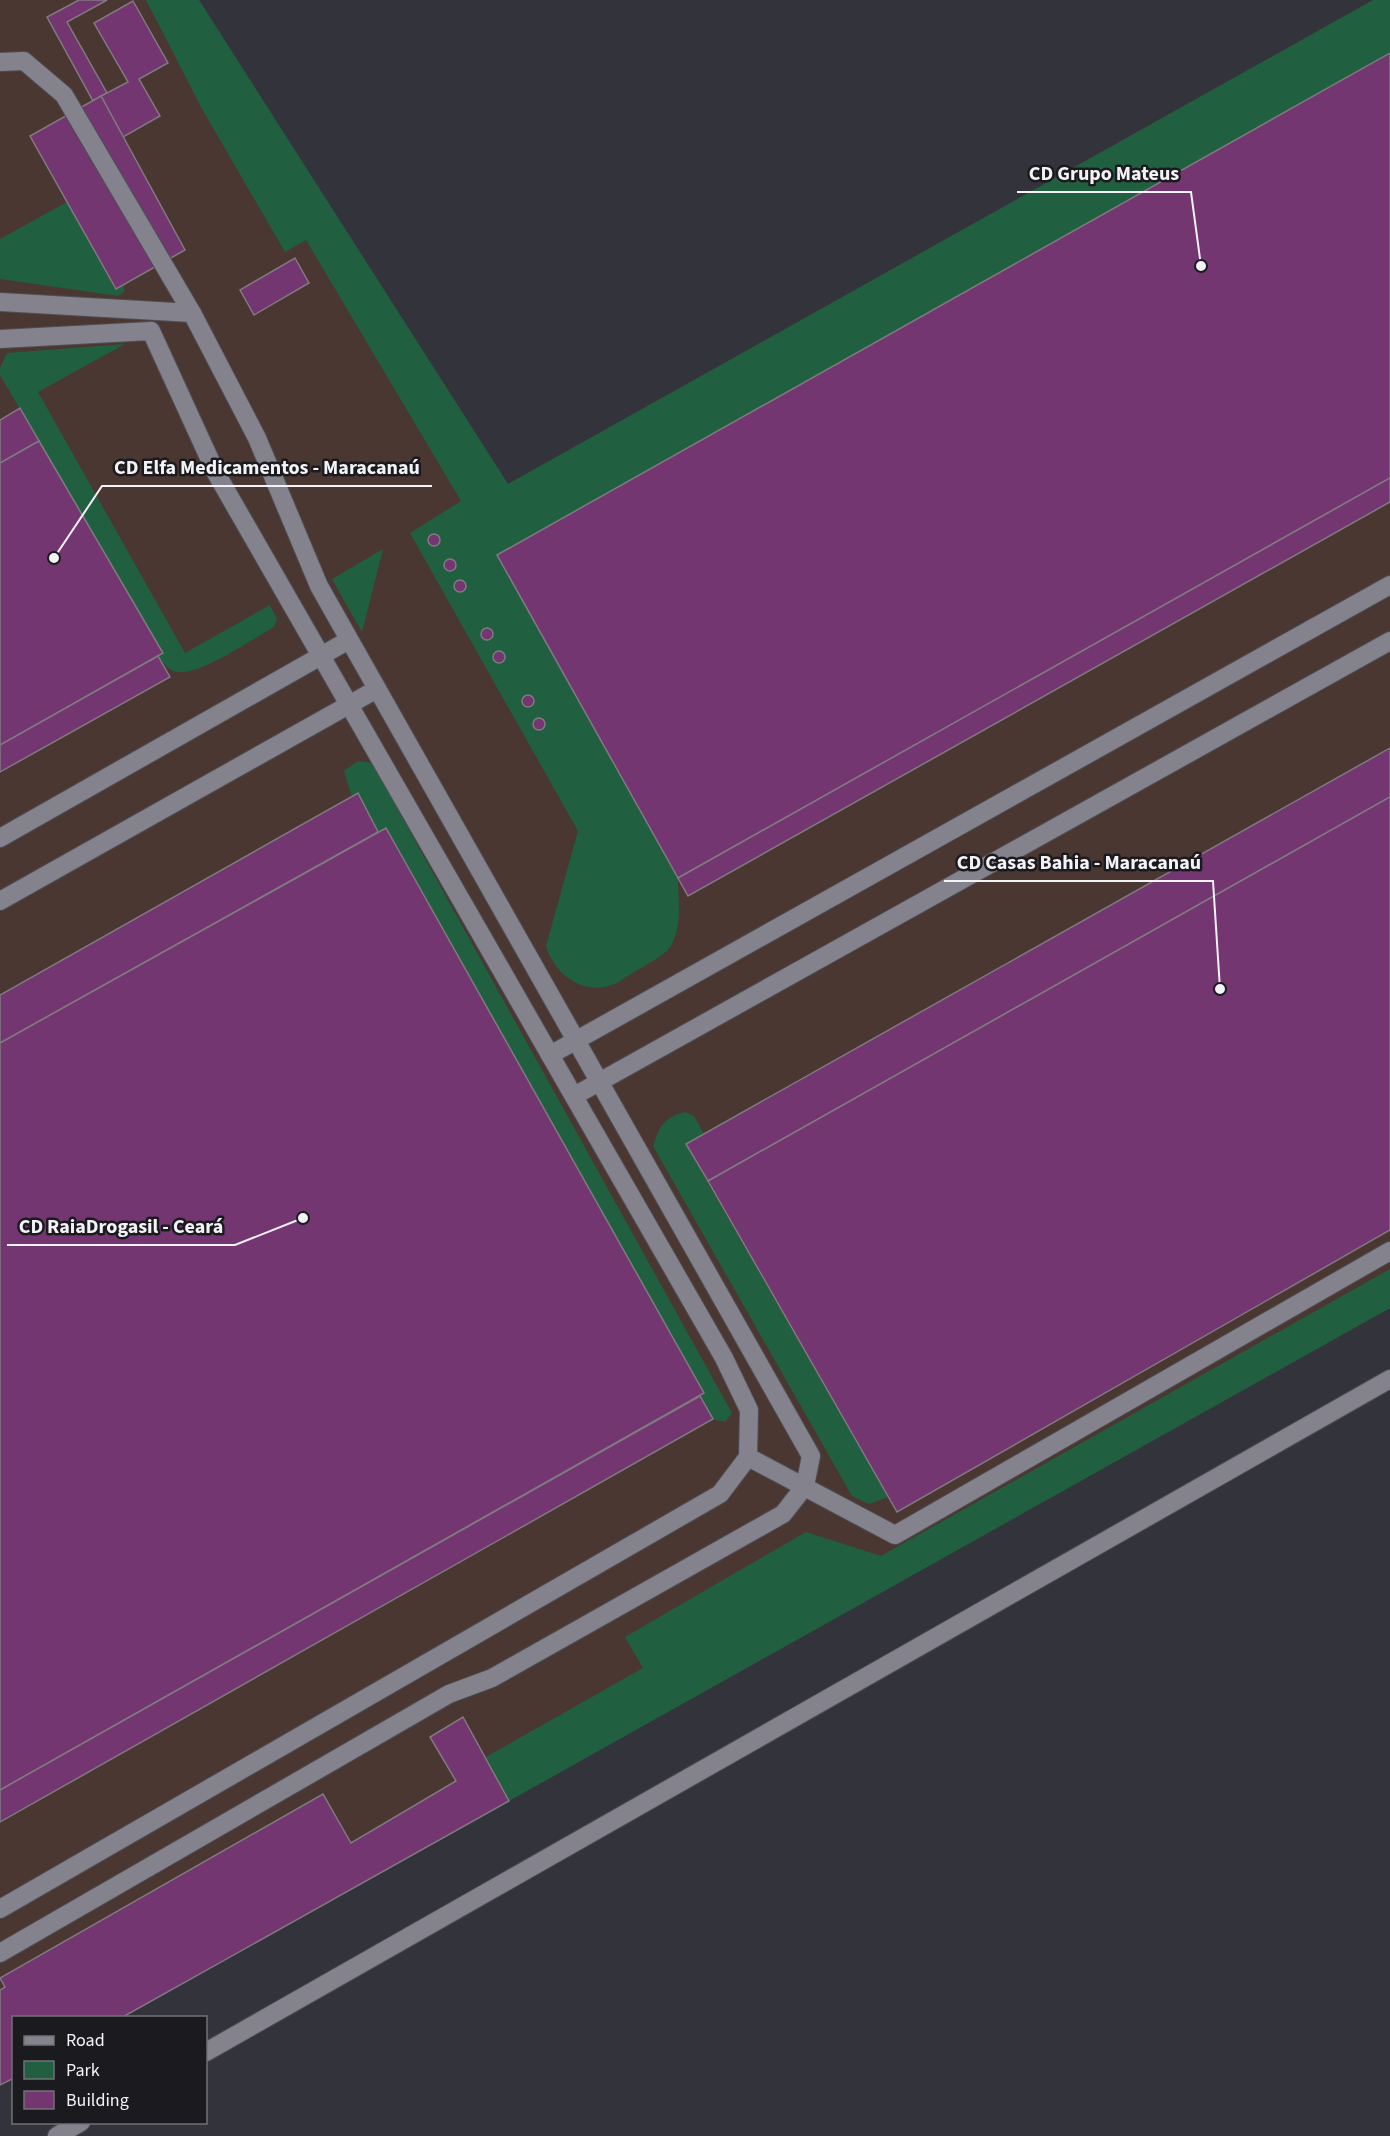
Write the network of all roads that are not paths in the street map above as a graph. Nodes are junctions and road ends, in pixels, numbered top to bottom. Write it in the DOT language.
graph roads {
  1 [pos="0,62"];
  2 [pos="0,302"];
  3 [pos="192,313"];
  4 [pos="0,339"];
  5 [pos="1390,585"];
  6 [pos="349,640"];
  7 [pos="1390,641"];
  8 [pos="321,656"];
  9 [pos="377,689"];
  10 [pos="350,705"];
  11 [pos="0,838"];
  12 [pos="0,901"];
  13 [pos="576,1041"];
  14 [pos="550,1055"];
  15 [pos="600,1082"];
  16 [pos="574,1096"];
  17 [pos="1390,1251"];
  18 [pos="1390,1379"];
  19 [pos="748,1457"];
  20 [pos="805,1486"];
  21 [pos="0,1909"];
  22 [pos="0,1953"];
  23 [pos="207,2051"];
  24 [pos="78,2124"];
  25 [pos="57,2136"];
  1 -- 3 [label="lane"];
  2 -- 3 [label="lane"];
  3 -- 6 [label="lane"];
  4 -- 8 [label="lane"];
  5 -- 13 [label="lane"];
  6 -- 8 [label="lane"];
  6 -- 9 [label="lane"];
  7 -- 15 [label="lane"];
  8 -- 10 [label="lane"];
  8 -- 11 [label="lane"];
  9 -- 10 [label="lane"];
  9 -- 13 [label="lane"];
  10 -- 12 [label="lane"];
  10 -- 14 [label="lane"];
  13 -- 14 [label="lane"];
  13 -- 15 [label="lane"];
  14 -- 16 [label="lane"];
  15 -- 16 [label="lane"];
  15 -- 20 [label="lane"];
  16 -- 19 [label="lane"];
  17 -- 20 [label="lane"];
  18 -- 23 [label="lane"];
  19 -- 20 [label="lane"];
  19 -- 21 [label="lane"];
  20 -- 22 [label="lane"];
  24 -- 25 [label="lane"];
}
